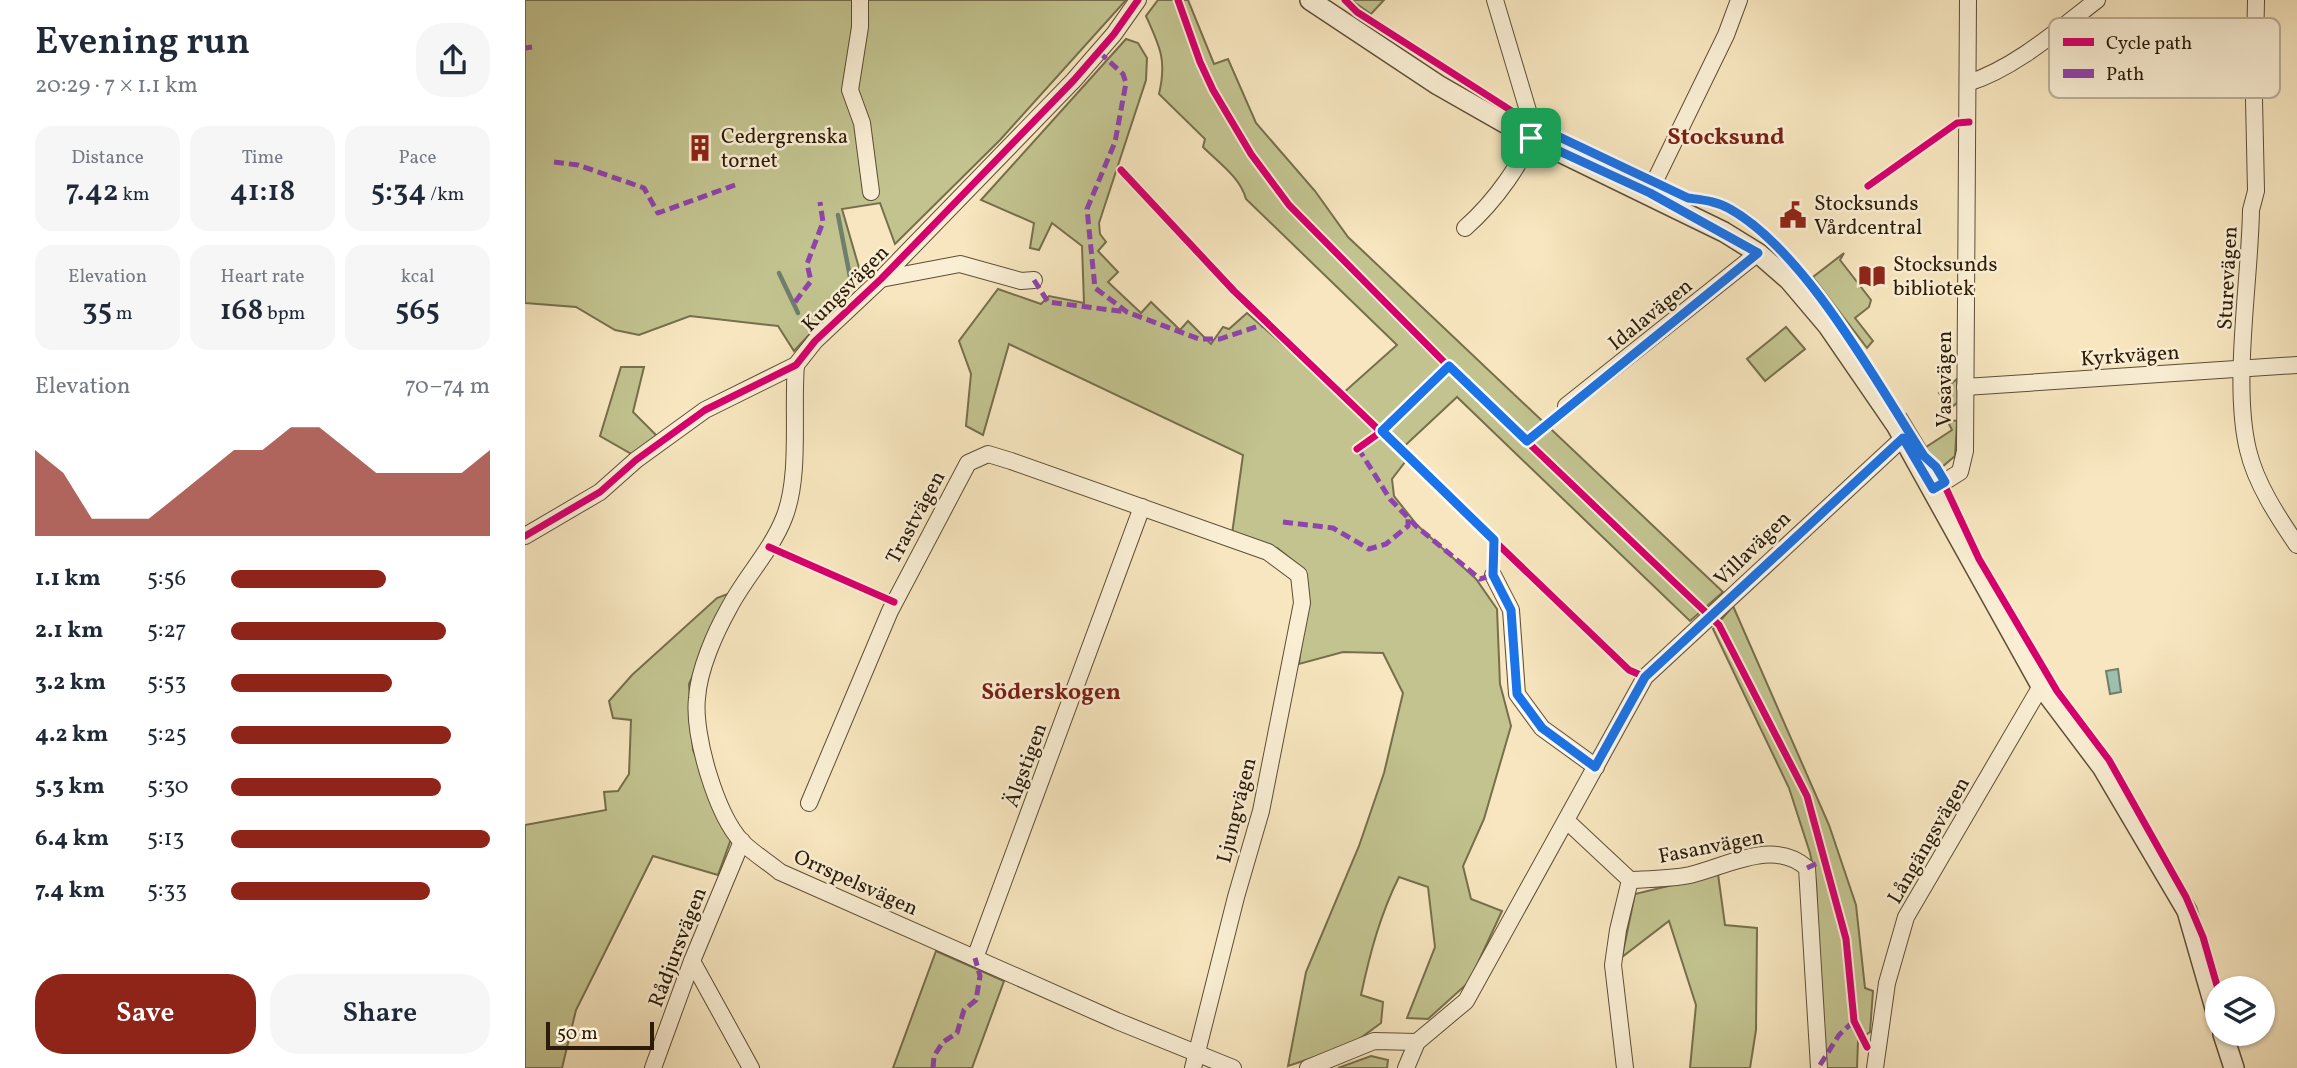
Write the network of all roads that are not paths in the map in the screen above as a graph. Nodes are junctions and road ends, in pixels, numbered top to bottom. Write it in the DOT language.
graph roads {
  1 [pos="860,0"];
  2 [pos="1138,0"];
  3 [pos="1310,0"];
  4 [pos="1495,0"];
  5 [pos="1739,0"];
  6 [pos="1968,0"];
  7 [pos="2097,0"];
  8 [pos="2256,0"];
  9 [pos="2073,18"];
  10 [pos="2256,18"];
  11 [pos="2049,36"];
  12 [pos="1968,83"];
  13 [pos="2254,98"];
  14 [pos="1531,138"];
  15 [pos="871,192"];
  16 [pos="1650,193"];
  17 [pos="1465,228"];
  18 [pos="1758,253"];
  19 [pos="881,279"];
  20 [pos="1034,280"];
  21 [pos="796,365"];
  22 [pos="2297,365"];
  23 [pos="2243,369"];
  24 [pos="1965,387"];
  25 [pos="1566,406"];
  26 [pos="1903,438"];
  27 [pos="1933,489"];
  28 [pos="1142,507"];
  29 [pos="525,536"];
  30 [pos="2297,545"];
  31 [pos="1299,575"];
  32 [pos="1493,575"];
  33 [pos="2041,686"];
  34 [pos="1595,767"];
  35 [pos="809,803"];
  36 [pos="1568,822"];
  37 [pos="742,841"];
  38 [pos="1630,880"];
  39 [pos="975,958"];
  40 [pos="692,961"];
  41 [pos="2206,976"];
  42 [pos="1417,1042"];
  43 [pos="2228,1046"];
  44 [pos="1195,1060"];
  45 [pos="653,1068"];
  46 [pos="751,1068"];
  47 [pos="1233,1068"];
  48 [pos="1308,1068"];
  49 [pos="1406,1068"];
  50 [pos="1625,1068"];
  51 [pos="1819,1068"];
  52 [pos="1875,1068"];
  53 [pos="2235,1068"];
  1 -- 15 [label="street"];
  2 -- 19 [label="street, Kungsvägen"];
  3 -- 14 [label="street"];
  4 -- 14 [label="street"];
  5 -- 16 [label="street"];
  6 -- 12 [label="street, Vasavägen"];
  7 -- 9 [label="street"];
  8 -- 10 [label="street, Sturevägen"];
  11 -- 12 [label="street"];
  12 -- 24 [label="street, Vasavägen"];
  13 -- 23 [label="street, Sturevägen"];
  14 -- 16 [label="street"];
  14 -- 17 [label="street"];
  16 -- 18 [label="street"];
  18 -- 25 [label="street, Idalavägen"];
  18 -- 26 [label="street"];
  19 -- 20 [label="street"];
  19 -- 21 [label="street, Kungsvägen"];
  21 -- 29 [label="street, Kungsvägen"];
  21 -- 37 [label="street, Orrspelsvägen"];
  22 -- 23 [label="street, Kyrkvägen"];
  23 -- 24 [label="street, Kyrkvägen"];
  23 -- 30 [label="street, Sturevägen"];
  24 -- 27 [label="street, Vasavägen"];
  26 -- 27 [label="street"];
  26 -- 34 [label="street, Villavägen"];
  27 -- 33 [label="street"];
  28 -- 31 [label="street, Trastvägen"];
  28 -- 35 [label="street, Trastvägen"];
  28 -- 39 [label="street, Älgstigen"];
  31 -- 44 [label="street, Ljungvägen"];
  32 -- 34 [label="street"];
  33 -- 41 [label="street"];
  33 -- 52 [label="street, Långängsvägen"];
  34 -- 36 [label="street, Villavägen"];
  36 -- 38 [label="street"];
  36 -- 42 [label="street, Villavägen"];
  37 -- 39 [label="street, Orrspelsvägen"];
  37 -- 40 [label="street, Rådjursvägen"];
  38 -- 50 [label="street"];
  38 -- 51 [label="street, Fasanvägen"];
  39 -- 44 [label="street, Orrspelsvägen"];
  40 -- 45 [label="street, Rådjursvägen"];
  40 -- 46 [label="street"];
  42 -- 48 [label="street"];
  42 -- 49 [label="street, Villavägen"];
  43 -- 53 [label="street"];
  44 -- 47 [label="street, Orrspelsvägen"];
}
